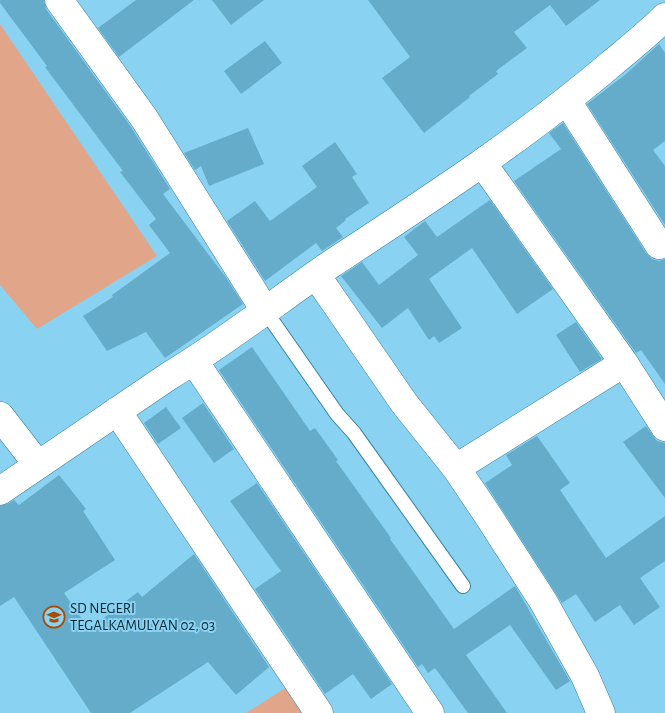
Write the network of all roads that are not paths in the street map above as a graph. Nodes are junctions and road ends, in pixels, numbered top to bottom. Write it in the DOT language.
graph roads {
  1 [pos="59,0"];
  2 [pos="663,24"];
  3 [pos="567,101"];
  4 [pos="483,164"];
  5 [pos="659,245"];
  6 [pos="316,274"];
  7 [pos="266,312"];
  8 [pos="194,361"];
  9 [pos="624,363"];
  10 [pos="117,411"];
  11 [pos="0,416"];
  12 [pos="665,427"];
  13 [pos="38,465"];
  14 [pos="456,468"];
  15 [pos="0,491"];
  16 [pos="463,586"];
  17 [pos="319,713"];
  18 [pos="430,713"];
  19 [pos="601,713"];
  1 -- 7 [label="street"];
  2 -- 3 [label="street"];
  3 -- 4 [label="street"];
  3 -- 5 [label="street"];
  4 -- 6 [label="street"];
  4 -- 9 [label="street"];
  6 -- 7 [label="street"];
  6 -- 14 [label="street"];
  7 -- 8 [label="street"];
  7 -- 16 [label="lane"];
  8 -- 10 [label="street"];
  8 -- 18 [label="street"];
  9 -- 12 [label="street"];
  9 -- 14 [label="street"];
  10 -- 13 [label="street"];
  10 -- 17 [label="street"];
  11 -- 13 [label="street"];
  13 -- 15 [label="street"];
  14 -- 19 [label="street"];
}
